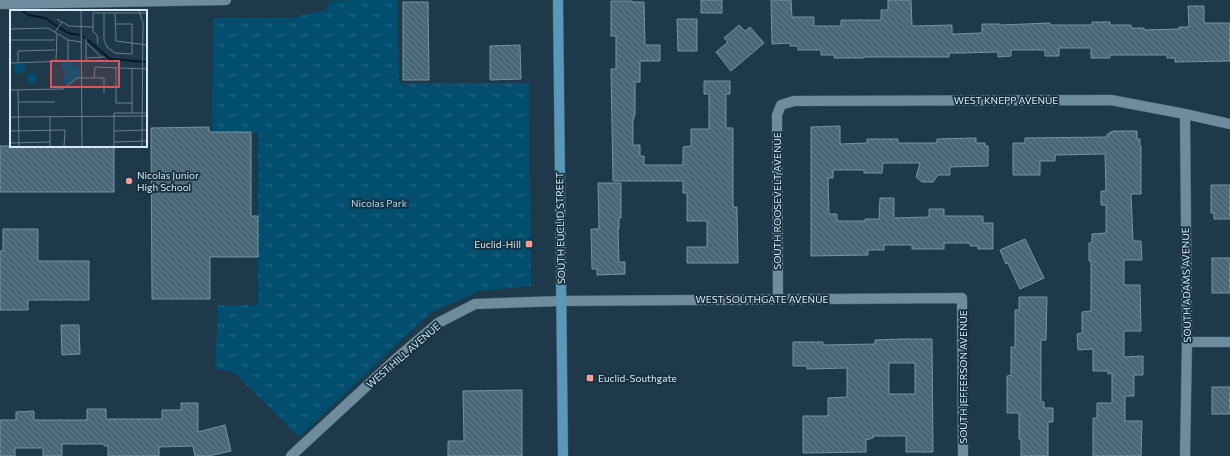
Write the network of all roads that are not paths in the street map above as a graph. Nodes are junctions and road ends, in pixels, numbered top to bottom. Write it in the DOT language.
graph roads {
  1 [pos="226,0"];
  2 [pos="558,0"];
  3 [pos="91,1"];
  4 [pos="0,4"];
  5 [pos="781,105"];
  6 [pos="1184,114"];
  7 [pos="1230,124"];
  8 [pos="962,298"];
  9 [pos="778,299"];
  10 [pos="561,301"];
  11 [pos="1187,342"];
  12 [pos="1230,342"];
  13 [pos="291,456"];
  14 [pos="563,456"];
  15 [pos="964,456"];
  16 [pos="1185,456"];
  1 -- 3 [label="street"];
  2 -- 10 [label="main road, SOUTH EUCLID STREET"];
  3 -- 4 [label="street"];
  5 -- 6 [label="street, WEST KNEPP AVENUE"];
  5 -- 9 [label="street, SOUTH ROOSEVELT AVENUE"];
  6 -- 7 [label="street, WEST KNEPP AVENUE"];
  6 -- 11 [label="street, SOUTH ADAMS AVENUE"];
  8 -- 9 [label="street, WEST SOUTHGATE AVENUE"];
  8 -- 15 [label="street, SOUTH JEFFERSON AVENUE"];
  9 -- 10 [label="street, WEST SOUTHGATE AVENUE"];
  10 -- 13 [label="street, WEST HILL AVENUE"];
  10 -- 14 [label="main road, SOUTH EUCLID STREET"];
  11 -- 12 [label="street"];
  11 -- 16 [label="street, SOUTH ADAMS AVENUE"];
}
